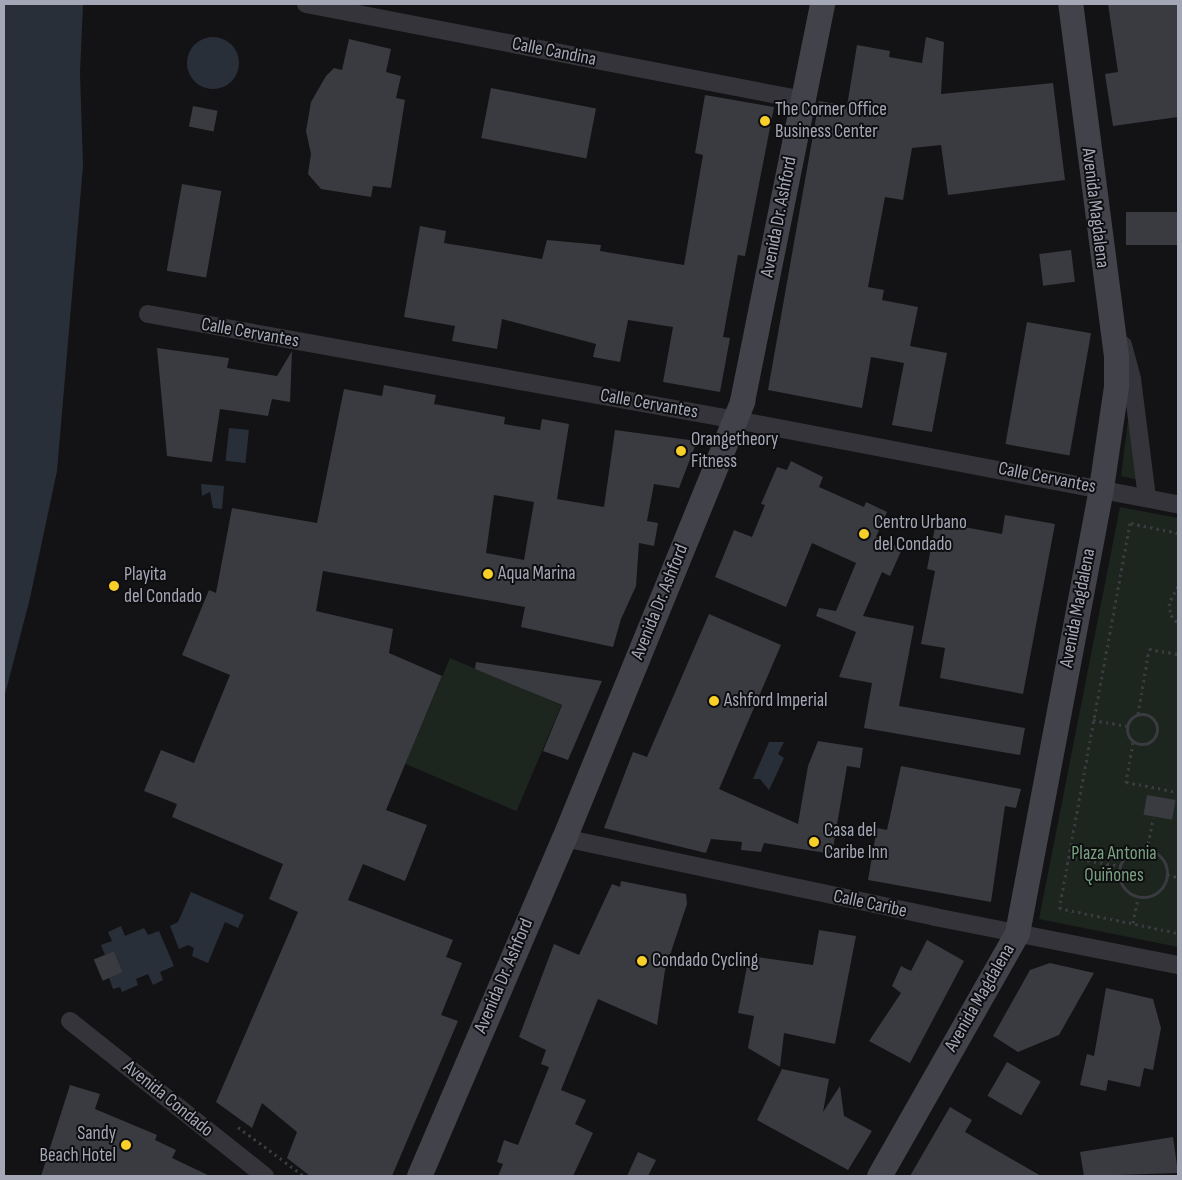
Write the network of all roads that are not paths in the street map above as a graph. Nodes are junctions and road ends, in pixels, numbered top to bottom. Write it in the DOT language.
graph roads {
  1 [pos="306,4"];
  2 [pos="822,4"];
  3 [pos="1070,4"];
  4 [pos="803,100"];
  5 [pos="148,314"];
  6 [pos="1111,327"];
  7 [pos="735,419"];
  8 [pos="1100,488"];
  9 [pos="1147,497"];
  10 [pos="1178,504"];
  11 [pos="564,838"];
  12 [pos="1017,933"];
  13 [pos="1178,964"];
  14 [pos="70,1021"];
  15 [pos="265,1176"];
  16 [pos="419,1176"];
  17 [pos="879,1176"];
  1 -- 4 [label="street, Calle Candina"];
  2 -- 4 [label="street, Avenida Dr. Ashford"];
  3 -- 6 [label="street, Avenida Magdalena"];
  4 -- 7 [label="street, Avenida Dr. Ashford"];
  5 -- 7 [label="street, Calle Cervantes"];
  6 -- 8 [label="street, Avenida Magdalena"];
  6 -- 9 [label="street"];
  7 -- 8 [label="street, Calle Cervantes"];
  7 -- 11 [label="street, Avenida Dr. Ashford"];
  8 -- 9 [label="street, Calle Cervantes"];
  8 -- 12 [label="street, Avenida Magdalena"];
  9 -- 10 [label="street, Calle Cervantes"];
  11 -- 12 [label="street, Calle Caribe"];
  11 -- 16 [label="street, Avenida Dr. Ashford"];
  12 -- 13 [label="street, Calle Caribe"];
  12 -- 17 [label="street, Avenida Magdalena"];
  14 -- 15 [label="street, Avenida Condado"];
}
